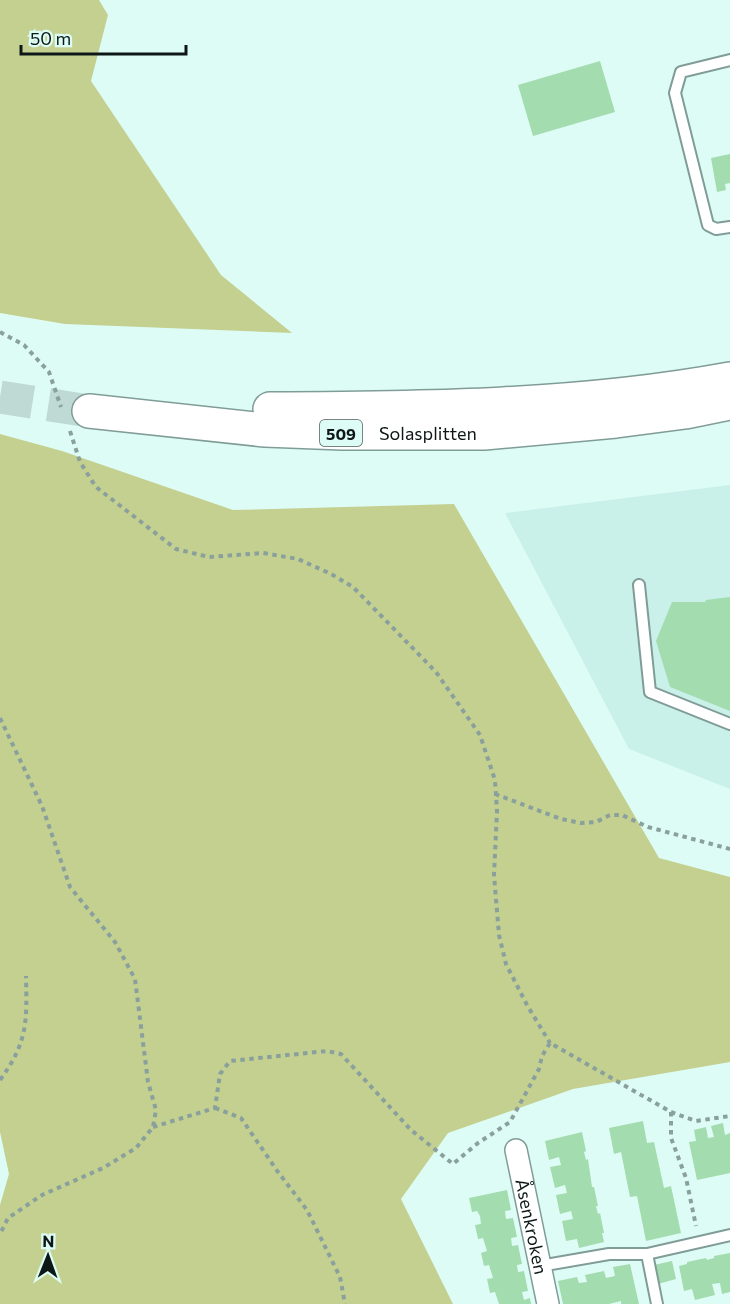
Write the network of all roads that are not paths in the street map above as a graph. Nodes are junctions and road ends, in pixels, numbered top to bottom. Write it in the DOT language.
graph roads {
  1 [pos="730,60"];
  2 [pos="730,227"];
  3 [pos="730,359"];
  4 [pos="730,379"];
  5 [pos="730,403"];
  6 [pos="77,410"];
  7 [pos="487,419"];
  8 [pos="730,427"];
  9 [pos="639,585"];
  10 [pos="730,724"];
  11 [pos="516,1150"];
  12 [pos="730,1235"];
  13 [pos="647,1254"];
  14 [pos="540,1266"];
  15 [pos="548,1304"];
  16 [pos="657,1304"];
  1 -- 2 [label="lane"];
  3 -- 7 [label="highway, 509"];
  4 -- 7 [label="highway, Solasplitten / 509"];
  5 -- 7 [label="highway, Solasplitten / 509"];
  6 -- 7 [label="highway, Solasplitten / 509"];
  7 -- 8 [label="highway, 509"];
  9 -- 10 [label="lane"];
  11 -- 14 [label="street, Åsenkroken"];
  12 -- 13 [label="lane"];
  13 -- 14 [label="lane"];
  13 -- 16 [label="lane"];
  14 -- 15 [label="street, Åsenkroken"];
}
